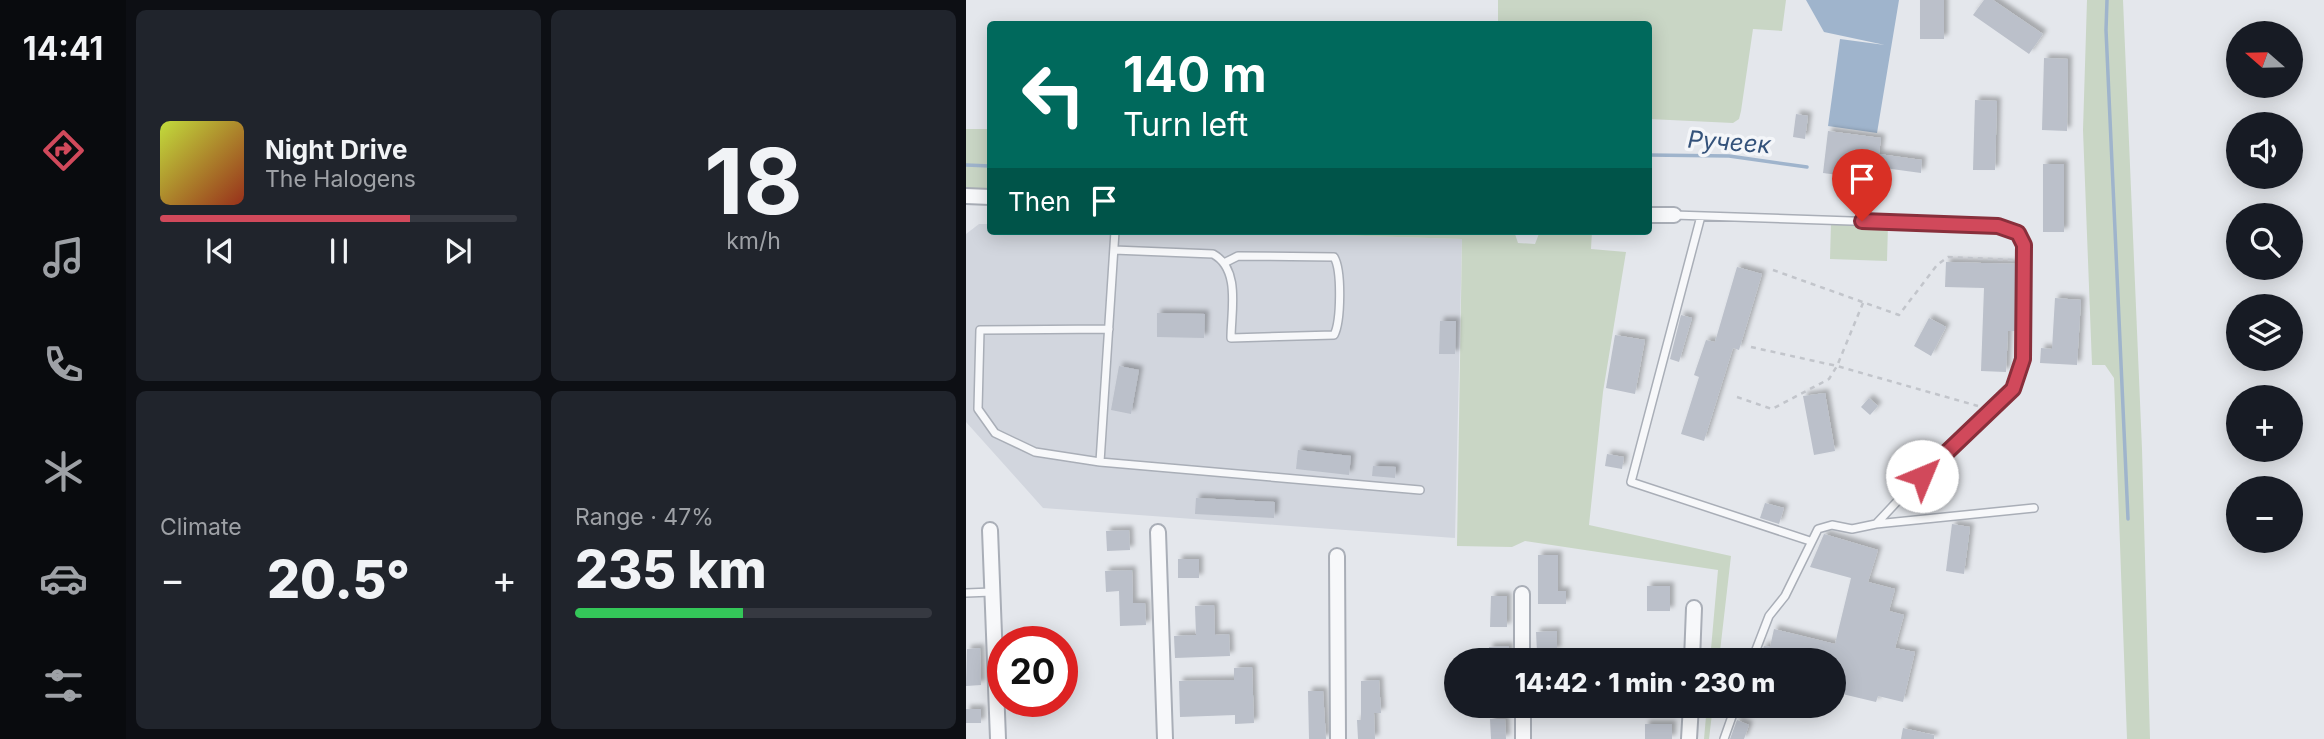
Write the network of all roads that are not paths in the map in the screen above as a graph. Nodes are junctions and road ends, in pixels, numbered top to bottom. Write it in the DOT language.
graph roads {
  1 [pos="966,196"];
  2 [pos="987,197"];
  3 [pos="1652,215"];
  4 [pos="1674,215"];
  5 [pos="1701,216"];
  6 [pos="1115,235"];
  7 [pos="1114,250"];
  8 [pos="1226,262"];
  9 [pos="1109,329"];
  10 [pos="1100,462"];
  11 [pos="1420,490"];
  12 [pos="2034,508"];
  13 [pos="1876,524"];
  14 [pos="990,530"];
  15 [pos="1158,532"];
  16 [pos="1810,541"];
  17 [pos="1337,556"];
  18 [pos="992,592"];
  19 [pos="966,593"];
  20 [pos="1522,594"];
  21 [pos="1694,608"];
  22 [pos="1522,648"];
  23 [pos="1692,648"];
  24 [pos="1757,648"];
  25 [pos="1523,718"];
  26 [pos="1690,718"];
  27 [pos="1731,718"];
  28 [pos="998,739"];
  29 [pos="1165,739"];
  30 [pos="1338,739"];
  31 [pos="1523,739"];
  32 [pos="1689,739"];
  33 [pos="1724,739"];
  1 -- 2 [label="street"];
  3 -- 4 [label="street"];
  4 -- 5 [label="lane"];
  5 -- 13 [label="lane"];
  5 -- 16 [label="lane"];
  6 -- 7 [label="lane"];
  7 -- 8 [label="lane"];
  7 -- 9 [label="lane"];
  8 -- 8 [label="lane"];
  9 -- 10 [label="lane"];
  9 -- 10 [label="lane"];
  10 -- 11 [label="lane"];
  12 -- 13 [label="lane"];
  13 -- 16 [label="lane"];
  14 -- 18 [label="street"];
  15 -- 29 [label="street"];
  16 -- 24 [label="lane"];
  17 -- 30 [label="street"];
  18 -- 19 [label="lane"];
  18 -- 28 [label="street"];
  20 -- 22 [label="street"];
  21 -- 23 [label="street"];
  25 -- 31 [label="street"];
  26 -- 32 [label="street"];
  27 -- 33 [label="lane"];
}
